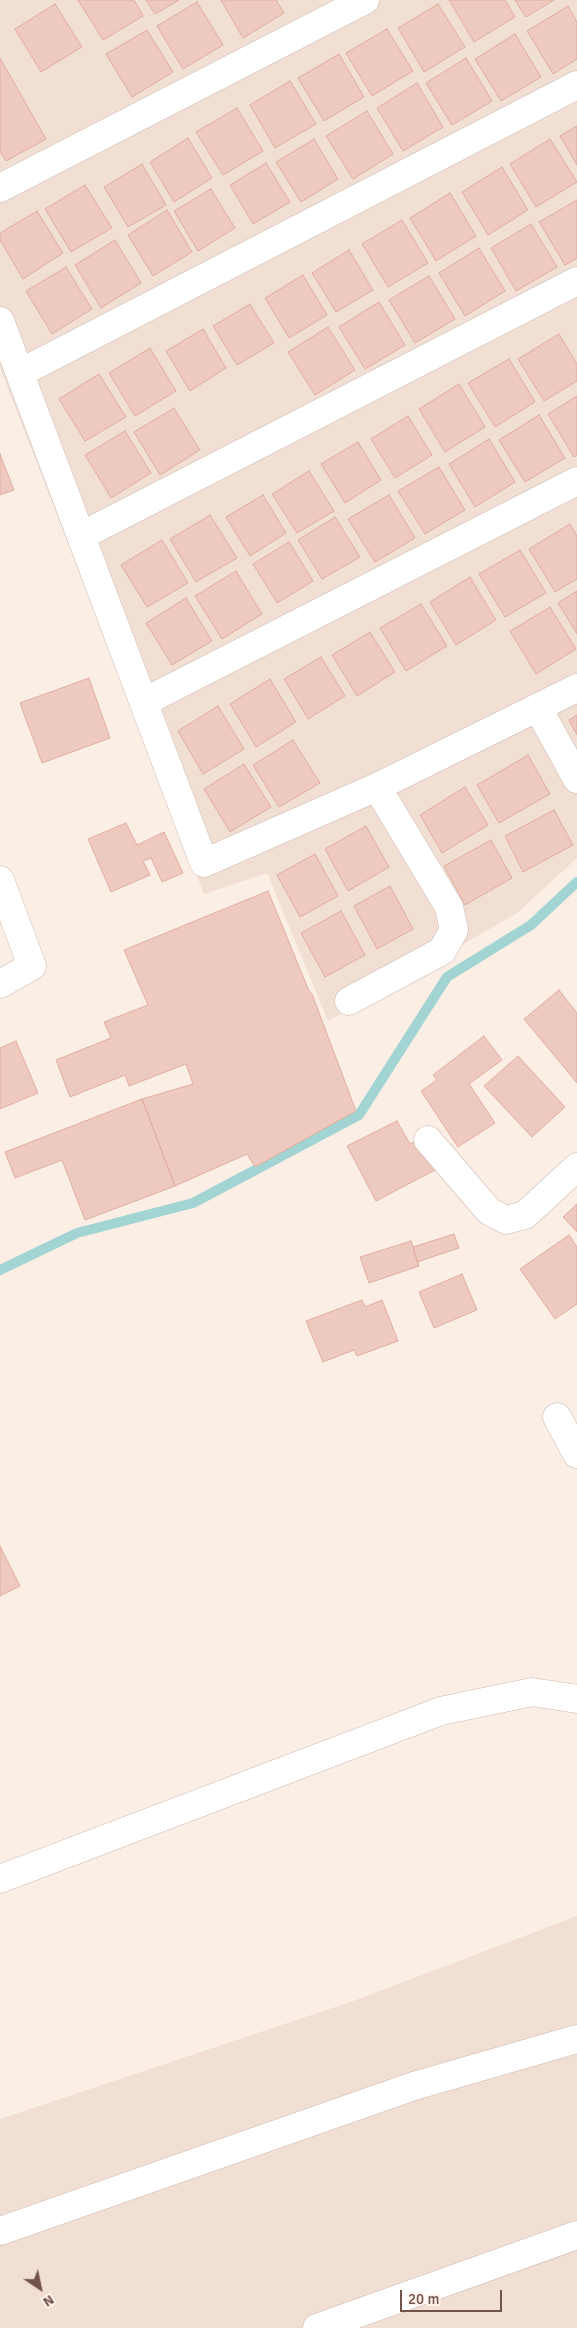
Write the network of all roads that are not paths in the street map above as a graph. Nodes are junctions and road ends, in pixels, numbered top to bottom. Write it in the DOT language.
graph roads {
  1 [pos="365,0"];
  2 [pos="577,86"];
  3 [pos="0,188"];
  4 [pos="577,281"];
  5 [pos="0,321"];
  6 [pos="20,373"];
  7 [pos="577,481"];
  8 [pos="81,536"];
  9 [pos="577,688"];
  10 [pos="144,702"];
  11 [pos="538,708"];
  12 [pos="577,779"];
  13 [pos="377,787"];
  14 [pos="0,880"];
  15 [pos="0,984"];
  16 [pos="349,1000"];
  17 [pos="428,1140"];
  18 [pos="577,1167"];
  19 [pos="557,1417"];
  20 [pos="577,1454"];
  21 [pos="577,1698"];
  22 [pos="0,1879"];
  23 [pos="577,2039"];
  24 [pos="0,2231"];
  25 [pos="577,2235"];
  26 [pos="317,2328"];
  1 -- 3 [label="street"];
  2 -- 6 [label="street"];
  4 -- 8 [label="street"];
  5 -- 6 [label="street"];
  6 -- 8 [label="street"];
  7 -- 10 [label="street"];
  8 -- 10 [label="street"];
  9 -- 11 [label="street"];
  10 -- 13 [label="street"];
  11 -- 12 [label="street"];
  11 -- 13 [label="street"];
  13 -- 16 [label="street"];
  14 -- 15 [label="street"];
  17 -- 18 [label="street"];
  19 -- 20 [label="street"];
  21 -- 22 [label="street"];
  23 -- 24 [label="street"];
  25 -- 26 [label="street"];
}
